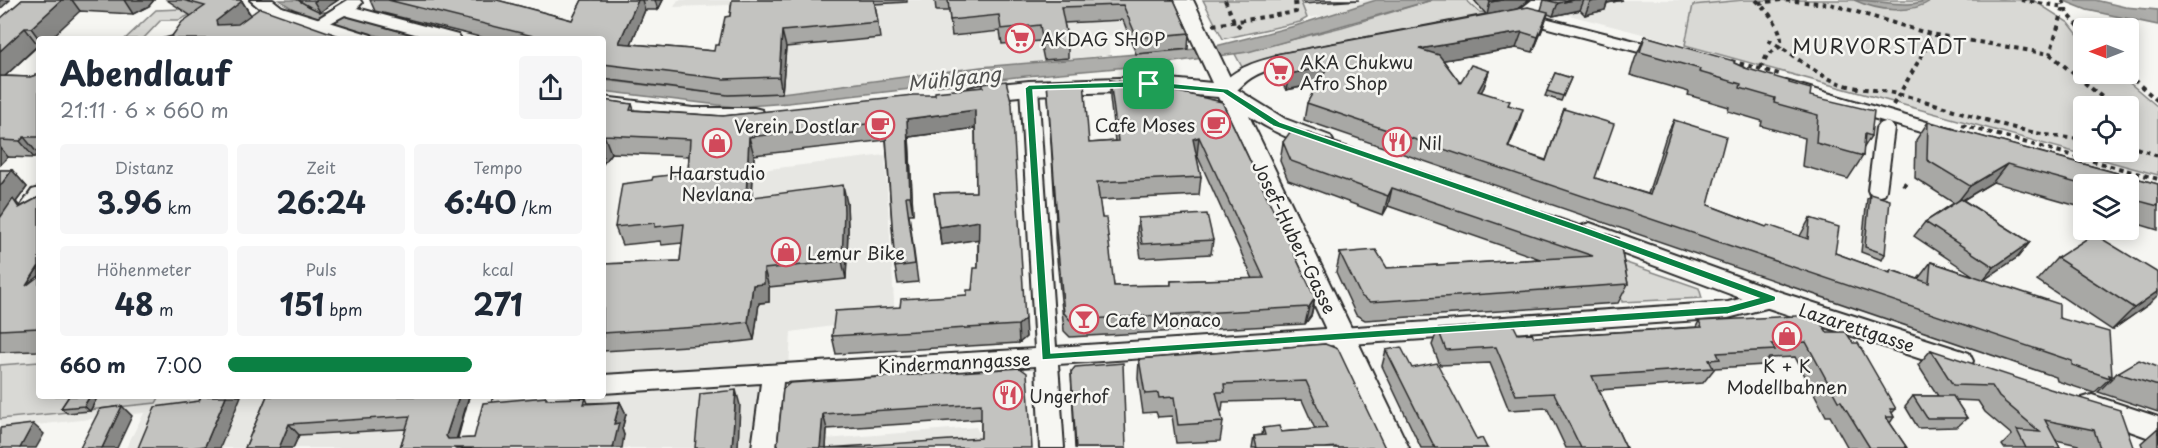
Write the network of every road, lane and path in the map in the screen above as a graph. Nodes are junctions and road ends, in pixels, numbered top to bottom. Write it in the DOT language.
graph roads {
  1 [pos="1183,0"];
  2 [pos="1226,0"];
  3 [pos="1295,0"];
  4 [pos="1546,0"];
  5 [pos="2021,0"];
  6 [pos="1757,1"];
  7 [pos="2062,1"];
  8 [pos="2064,7"];
  9 [pos="347,8"];
  10 [pos="266,10"];
  11 [pos="1523,15"];
  12 [pos="1503,17"];
  13 [pos="1234,21"];
  14 [pos="319,22"];
  15 [pos="2073,22"];
  16 [pos="1213,25"];
  17 [pos="1241,28"];
  18 [pos="1930,33"];
  19 [pos="356,36"];
  20 [pos="442,36"];
  21 [pos="1768,40"];
  22 [pos="1781,46"];
  23 [pos="1316,54"];
  24 [pos="2050,54"];
  25 [pos="1684,59"];
  26 [pos="1758,79"];
  27 [pos="2138,84"];
  28 [pos="1029,88"];
  29 [pos="1225,91"];
  30 [pos="1896,94"];
  31 [pos="954,96"];
  32 [pos="2101,96"];
  33 [pos="2158,101"];
  34 [pos="606,104"];
  35 [pos="772,114"];
  36 [pos="1887,123"];
  37 [pos="1967,139"];
  38 [pos="2073,140"];
  39 [pos="1347,149"];
  40 [pos="2139,149"];
  41 [pos="2158,156"];
  42 [pos="1908,180"];
  43 [pos="1903,186"];
  44 [pos="1877,190"];
  45 [pos="36,199"];
  46 [pos="1573,226"];
  47 [pos="0,251"];
  48 [pos="1771,298"];
  49 [pos="1344,338"];
  50 [pos="1046,357"];
  51 [pos="1986,370"];
  52 [pos="773,372"];
  53 [pos="606,384"];
  54 [pos="480,399"];
  55 [pos="2072,399"];
  56 [pos="2158,429"];
  57 [pos="468,448"];
  58 [pos="764,448"];
  59 [pos="1052,448"];
  60 [pos="1395,448"];
  1 -- 29 [label="main road, Josef-Huber-Gasse"];
  2 -- 13 [label="path"];
  3 -- 13 [label="path"];
  4 -- 11 [label="street"];
  5 -- 8 [label="path"];
  6 -- 18 [label="path"];
  6 -- 22 [label="path"];
  7 -- 8 [label="path"];
  8 -- 15 [label="path"];
  8 -- 24 [label="path"];
  9 -- 14 [label="street"];
  9 -- 20 [label="street"];
  10 -- 14 [label="main road"];
  11 -- 12 [label="street"];
  11 -- 25 [label="street"];
  13 -- 16 [label="path"];
  13 -- 17 [label="path"];
  14 -- 19 [label="main road"];
  18 -- 24 [label="path"];
  18 -- 30 [label="path"];
  21 -- 22 [label="path"];
  22 -- 26 [label="path"];
  22 -- 30 [label="path"];
  23 -- 29 [label="street"];
  24 -- 32 [label="path"];
  26 -- 36 [label="street"];
  27 -- 33 [label="path"];
  28 -- 29 [label="main road"];
  28 -- 31 [label="main road"];
  28 -- 50 [label="street"];
  29 -- 39 [label="main road"];
  29 -- 49 [label="main road, Josef-Huber-Gasse"];
  30 -- 36 [label="path"];
  30 -- 38 [label="path"];
  34 -- 35 [label="main road"];
  36 -- 37 [label="street"];
  36 -- 44 [label="street"];
  40 -- 41 [label="path"];
  42 -- 43 [label="path"];
  45 -- 47 [label="street"];
  46 -- 48 [label="main road, Lazarettgasse"];
  48 -- 49 [label="street, Kindermanngasse"];
  48 -- 51 [label="main road, Lazarettgasse"];
  49 -- 50 [label="street, Kindermanngasse"];
  49 -- 60 [label="main road, Josef-Huber-Gasse"];
  50 -- 52 [label="street, Kindermanngasse"];
  50 -- 59 [label="street"];
  52 -- 53 [label="street, Kindermanngasse"];
  52 -- 58 [label="street"];
  54 -- 57 [label="street"];
  55 -- 56 [label="main road"];
}
